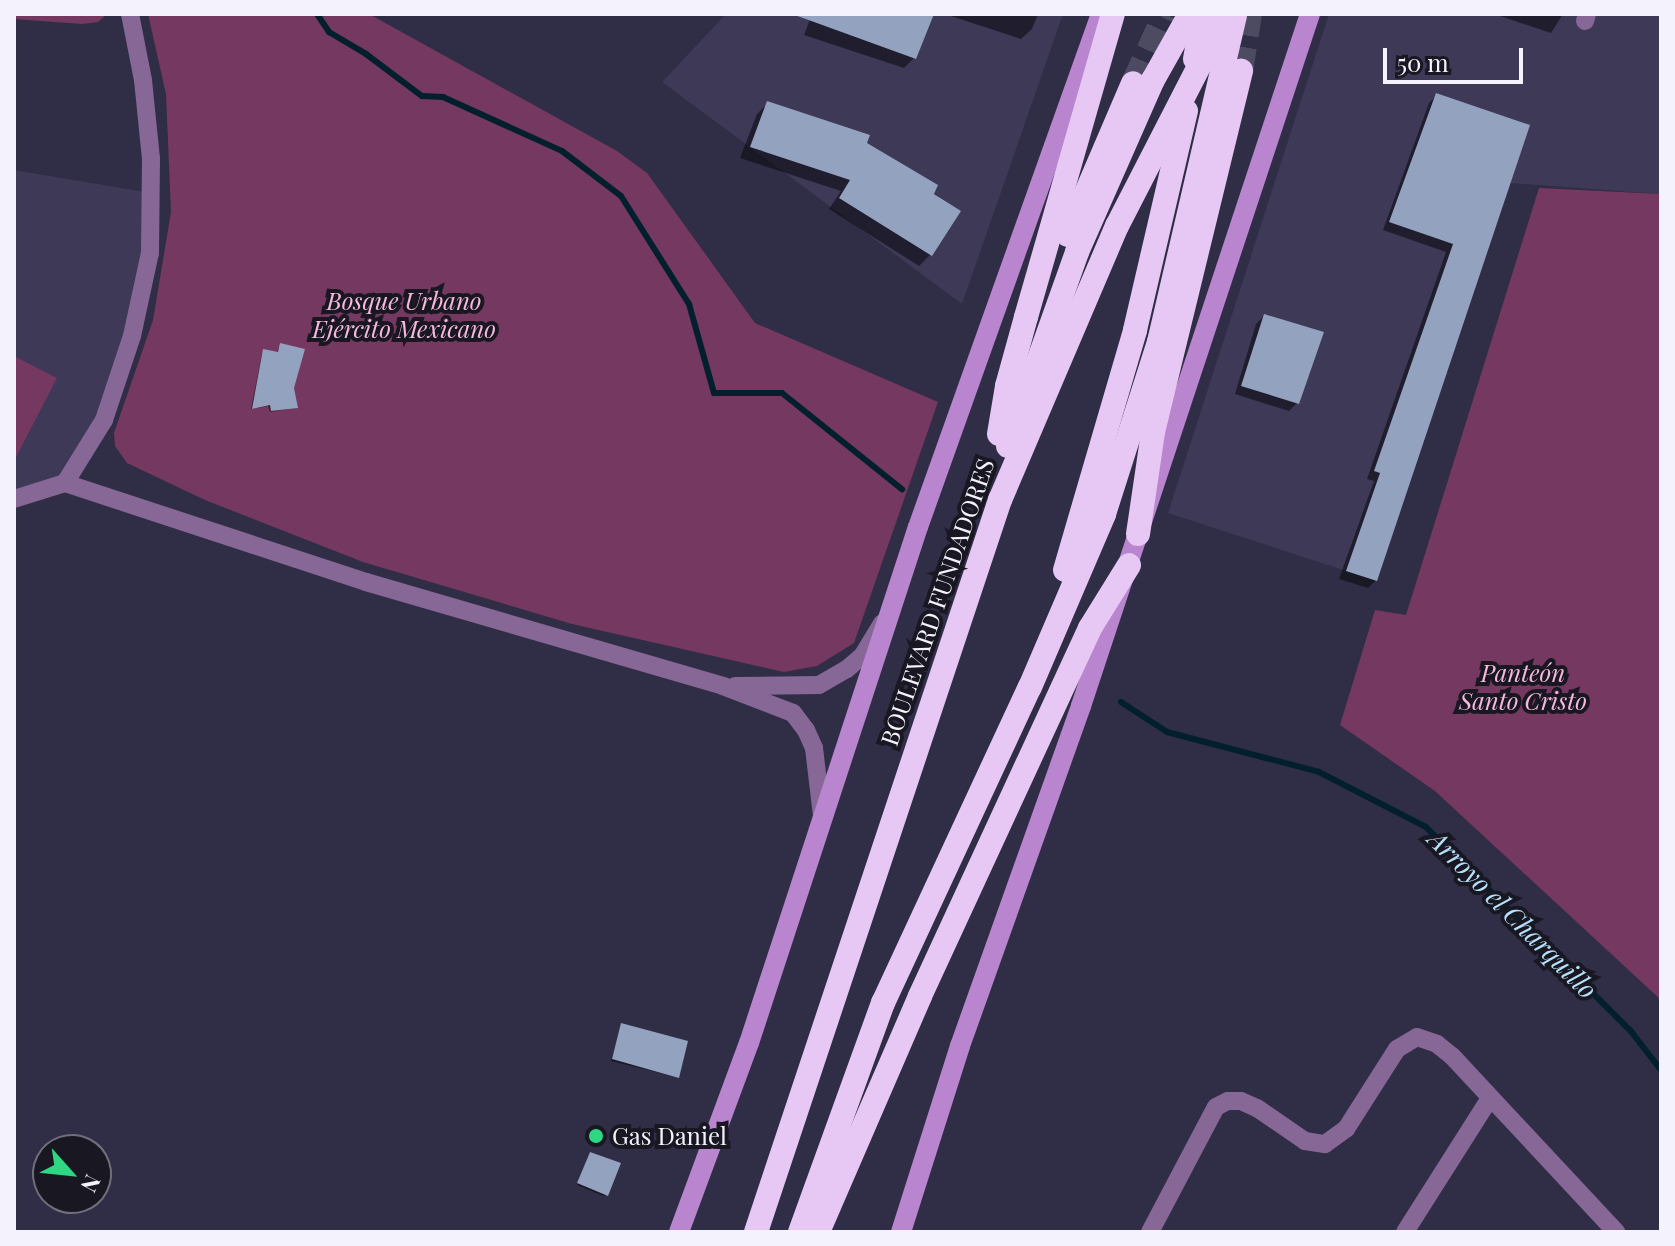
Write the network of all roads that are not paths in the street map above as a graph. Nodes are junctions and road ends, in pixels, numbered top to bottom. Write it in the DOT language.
graph roads {
  1 [pos="130,14"];
  2 [pos="1101,14"];
  3 [pos="1113,14"];
  4 [pos="1190,14"];
  5 [pos="1203,14"];
  6 [pos="1226,14"];
  7 [pos="1235,14"];
  8 [pos="1310,14"];
  9 [pos="1241,71"];
  10 [pos="1133,83"];
  11 [pos="1010,434"];
  12 [pos="65,483"];
  13 [pos="14,499"];
  14 [pos="1000,500"];
  15 [pos="1138,534"];
  16 [pos="1129,565"];
  17 [pos="891,607"];
  18 [pos="723,686"];
  19 [pos="1030,687"];
  20 [pos="1069,704"];
  21 [pos="822,816"];
  22 [pos="1490,1098"];
  23 [pos="788,1136"];
  24 [pos="1412,1228"];
  25 [pos="679,1232"];
  26 [pos="740,1232"];
  27 [pos="756,1232"];
  28 [pos="800,1232"];
  29 [pos="818,1232"];
  30 [pos="901,1232"];
  31 [pos="1150,1232"];
  32 [pos="1616,1232"];
  1 -- 12 [label="street"];
  2 -- 17 [label="main road"];
  3 -- 14 [label="highway"];
  4 -- 11 [label="highway"];
  5 -- 19 [label="highway"];
  6 -- 14 [label="highway, BOULEVARD FUNDADORES"];
  7 -- 19 [label="highway"];
  8 -- 15 [label="main road"];
  9 -- 15 [label="highway"];
  10 -- 11 [label="highway"];
  11 -- 14 [label="highway"];
  12 -- 13 [label="street"];
  12 -- 18 [label="street"];
  14 -- 23 [label="highway, BOULEVARD FUNDADORES"];
  15 -- 16 [label="main road"];
  16 -- 20 [label="highway"];
  17 -- 18 [label="street"];
  17 -- 21 [label="main road"];
  18 -- 21 [label="street"];
  19 -- 28 [label="highway"];
  20 -- 29 [label="highway"];
  20 -- 30 [label="main road"];
  21 -- 25 [label="main road"];
  22 -- 24 [label="street"];
  22 -- 31 [label="street"];
  22 -- 32 [label="street"];
  23 -- 26 [label="highway"];
  23 -- 27 [label="highway, BOULEVARD FUNDADORES"];
}
